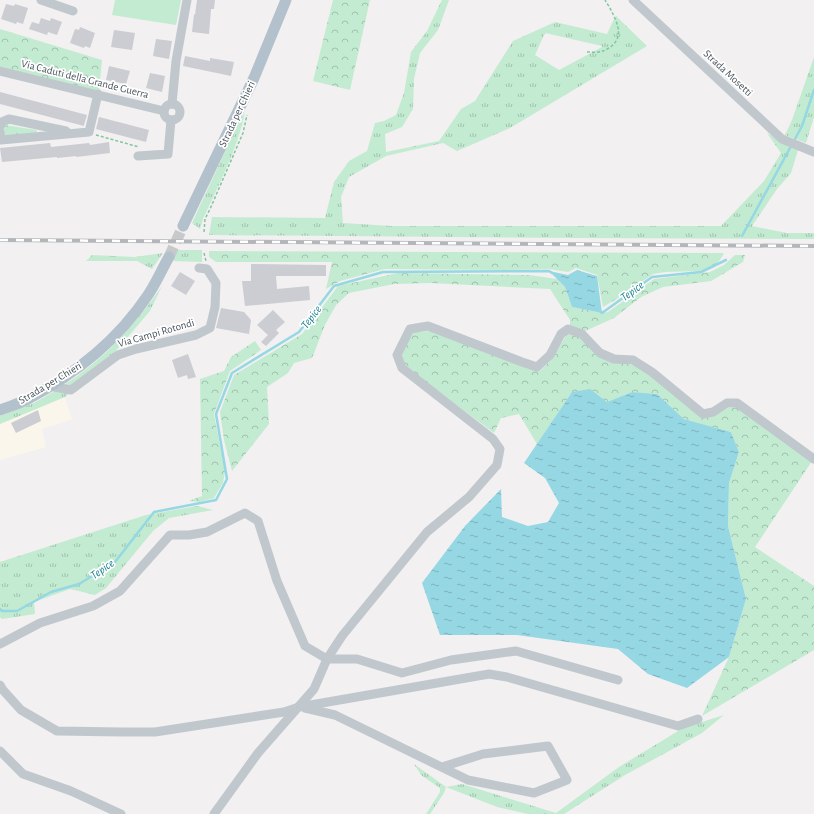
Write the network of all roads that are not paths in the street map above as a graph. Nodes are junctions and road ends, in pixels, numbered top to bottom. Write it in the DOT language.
graph roads {
  1 [pos="41,0"];
  2 [pos="187,0"];
  3 [pos="286,0"];
  4 [pos="634,0"];
  5 [pos="73,11"];
  6 [pos="0,71"];
  7 [pos="98,94"];
  8 [pos="172,104"];
  9 [pos="164,111"];
  10 [pos="171,120"];
  11 [pos="0,126"];
  12 [pos="0,132"];
  13 [pos="76,132"];
  14 [pos="814,152"];
  15 [pos="138,156"];
  16 [pos="183,226"];
  17 [pos="169,257"];
  18 [pos="199,268"];
  19 [pos="49,386"];
  20 [pos="0,410"];
  21 [pos="814,459"];
  22 [pos="0,644"];
  23 [pos="326,659"];
  24 [pos="618,680"];
  25 [pos="0,684"];
  26 [pos="299,707"];
  27 [pos="698,720"];
  28 [pos="0,751"];
  29 [pos="442,767"];
  30 [pos="121,814"];
  31 [pos="214,814"];
  1 -- 5 [label="street"];
  2 -- 8 [label="street"];
  3 -- 16 [label="main road, Strada per Chieri"];
  4 -- 14 [label="street, Strada Mosetti"];
  6 -- 7 [label="street, Via Caduti della Grande Guerra"];
  7 -- 9 [label="street, Via Caduti della Grande Guerra"];
  7 -- 13 [label="street"];
  8 -- 9 [label="street"];
  8 -- 10 [label="street"];
  9 -- 10 [label="street"];
  10 -- 15 [label="street"];
  11 -- 13 [label="street"];
  12 -- 13 [label="street"];
  17 -- 19 [label="main road, Strada per Chieri"];
  18 -- 19 [label="street, Via Campi Rotondi"];
  19 -- 20 [label="main road, Strada per Chieri"];
  21 -- 23 [label="street"];
  22 -- 23 [label="street"];
  23 -- 24 [label="street"];
  23 -- 26 [label="street"];
  25 -- 26 [label="street"];
  26 -- 27 [label="street"];
  26 -- 29 [label="street"];
  26 -- 31 [label="street"];
  28 -- 30 [label="street"];
  29 -- 29 [label="street"];
}
